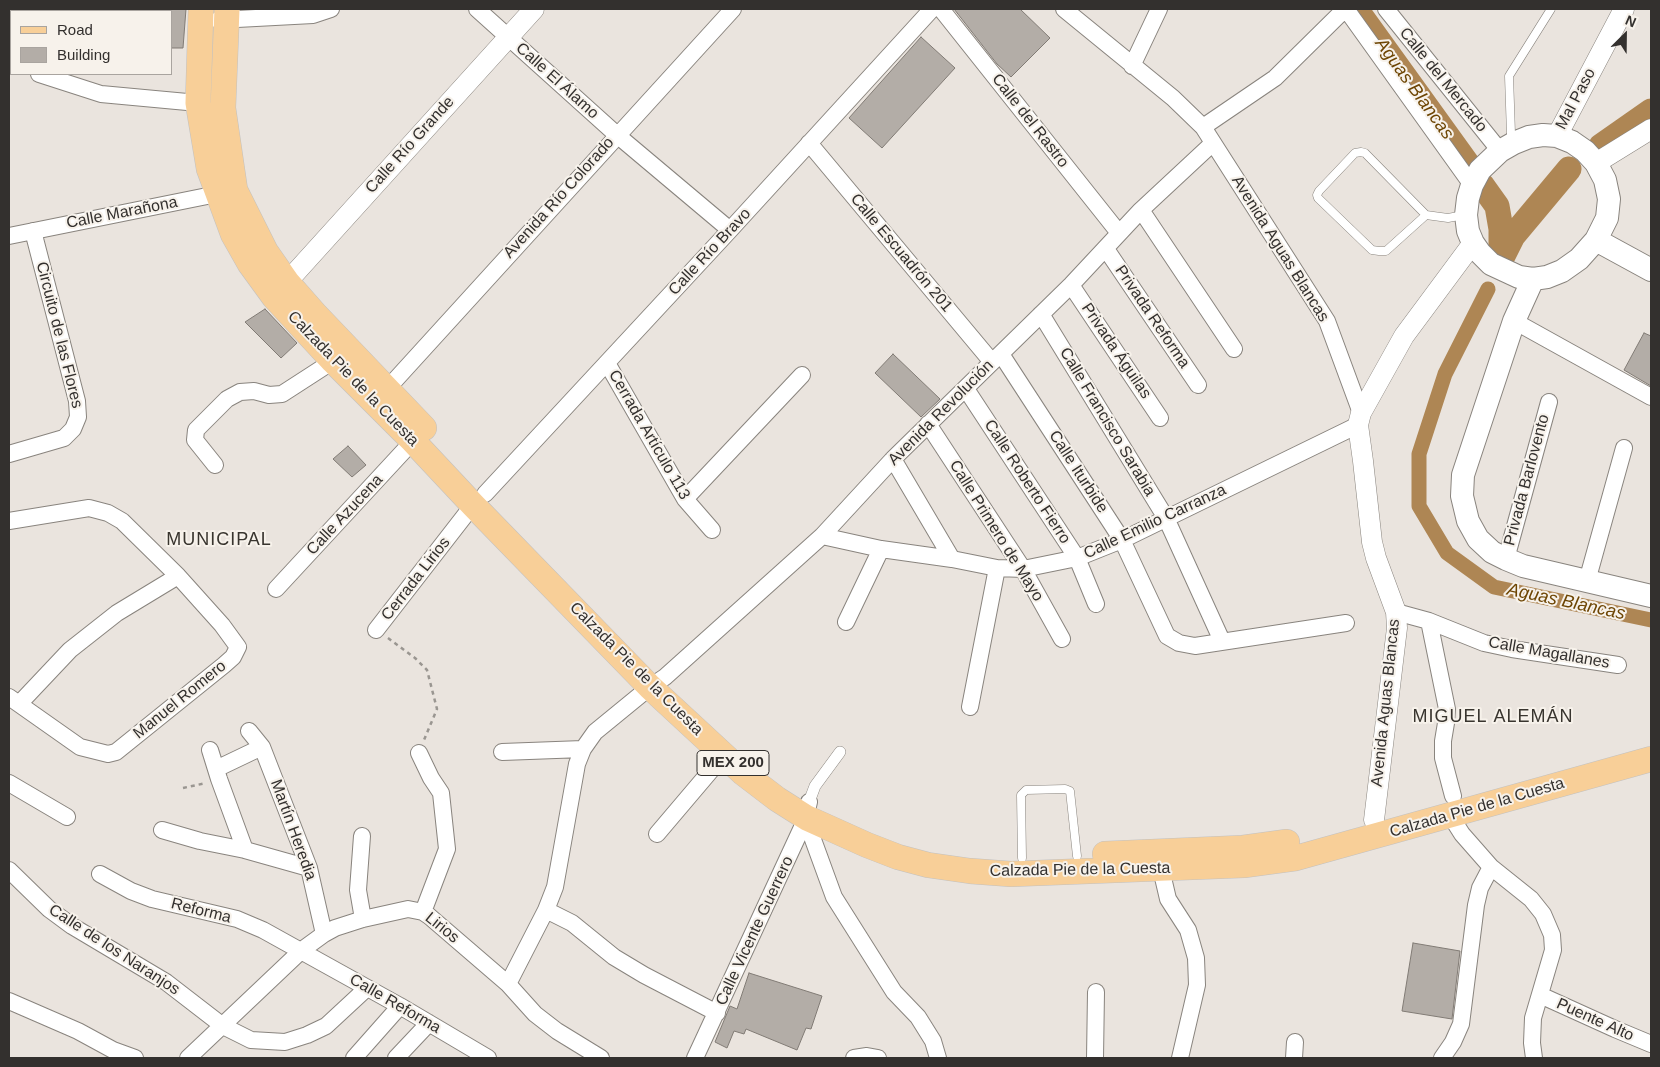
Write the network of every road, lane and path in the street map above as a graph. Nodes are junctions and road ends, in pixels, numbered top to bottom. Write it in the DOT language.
graph roads {
  1 [pos="330,9"];
  2 [pos="477,9"];
  3 [pos="534,9"];
  4 [pos="733,9"];
  5 [pos="932,9"];
  6 [pos="941,9"];
  7 [pos="1064,9"];
  8 [pos="1159,9"];
  9 [pos="1346,9"];
  10 [pos="1386,9"];
  11 [pos="1551,9"];
  12 [pos="1624,9"];
  13 [pos="226,14"];
  14 [pos="201,15"];
  15 [pos="508,37"];
  16 [pos="1132,66"];
  17 [pos="43,75"];
  18 [pos="198,103"];
  19 [pos="1203,127"];
  20 [pos="1651,129"];
  21 [pos="617,135"];
  22 [pos="1557,136"];
  23 [pos="809,143"];
  24 [pos="1213,143"];
  25 [pos="1507,147"];
  26 [pos="1596,163"];
  27 [pos="1472,185"];
  28 [pos="226,192"];
  29 [pos="1140,210"];
  30 [pos="1426,215"];
  31 [pos="1466,215"];
  32 [pos="730,230"];
  33 [pos="33,231"];
  34 [pos="1119,234"];
  35 [pos="9,236"];
  36 [pos="1596,240"];
  37 [pos="1473,243"];
  38 [pos="1106,249"];
  39 [pos="1651,270"];
  40 [pos="1533,279"];
  41 [pos="287,282"];
  42 [pos="1071,285"];
  43 [pos="1041,314"];
  44 [pos="1514,321"];
  45 [pos="1234,349"];
  46 [pos="996,358"];
  47 [pos="333,361"];
  48 [pos="607,363"];
  49 [pos="802,374"];
  50 [pos="1198,385"];
  51 [pos="387,389"];
  52 [pos="966,389"];
  53 [pos="1651,397"];
  54 [pos="1549,402"];
  55 [pos="1160,418"];
  56 [pos="1359,419"];
  57 [pos="928,424"];
  58 [pos="414,441"];
  59 [pos="1624,448"];
  60 [pos="9,454"];
  61 [pos="893,460"];
  62 [pos="215,465"];
  63 [pos="685,499"];
  64 [pos="479,500"];
  65 [pos="1166,518"];
  66 [pos="9,522"];
  67 [pos="712,530"];
  68 [pos="822,536"];
  69 [pos="1122,540"];
  70 [pos="881,549"];
  71 [pos="1077,558"];
  72 [pos="952,559"];
  73 [pos="1506,559"];
  74 [pos="997,568"];
  75 [pos="1023,569"];
  76 [pos="178,576"];
  77 [pos="1587,582"];
  78 [pos="276,589"];
  79 [pos="1651,596"];
  80 [pos="1096,604"];
  81 [pos="1396,612"];
  82 [pos="846,622"];
  83 [pos="1429,622"];
  84 [pos="1346,623"];
  85 [pos="376,630"];
  86 [pos="1062,639"];
  87 [pos="1222,640"];
  88 [pos="1618,665"];
  89 [pos="658,682"];
  90 [pos="14,700"];
  91 [pos="970,707"];
  92 [pos="249,731"];
  93 [pos="1651,742"];
  94 [pos="262,747"];
  95 [pos="582,749"];
  96 [pos="210,750"];
  97 [pos="502,752"];
  98 [pos="840,752"];
  99 [pos="419,753"];
  100 [pos="724,755"];
  101 [pos="1651,760"];
  102 [pos="218,774"];
  103 [pos="9,783"];
  104 [pos="183,788"];
  105 [pos="1452,806"];
  106 [pos="807,814"];
  107 [pos="67,817"];
  108 [pos="1374,820"];
  109 [pos="162,830"];
  110 [pos="657,834"];
  111 [pos="362,836"];
  112 [pos="245,850"];
  113 [pos="1077,856"];
  114 [pos="1160,860"];
  115 [pos="1039,863"];
  116 [pos="1491,867"];
  117 [pos="309,868"];
  118 [pos="9,870"];
  119 [pos="100,874"];
  120 [pos="546,910"];
  121 [pos="423,912"];
  122 [pos="363,919"];
  123 [pos="324,934"];
  124 [pos="302,950"];
  125 [pos="508,984"];
  126 [pos="367,988"];
  127 [pos="1096,992"];
  128 [pos="1540,995"];
  129 [pos="9,1001"];
  130 [pos="400,1006"];
  131 [pos="717,1013"];
  132 [pos="428,1023"];
  133 [pos="223,1026"];
  134 [pos="1295,1042"];
  135 [pos="1651,1044"];
  136 [pos="135,1058"];
  137 [pos="188,1058"];
  138 [pos="354,1058"];
  139 [pos="396,1058"];
  140 [pos="488,1058"];
  141 [pos="601,1058"];
  142 [pos="695,1058"];
  143 [pos="854,1058"];
  144 [pos="877,1058"];
  145 [pos="938,1058"];
  146 [pos="1095,1058"];
  147 [pos="1180,1058"];
  148 [pos="1294,1058"];
  149 [pos="1442,1058"];
  150 [pos="1534,1058"];
  1 -- 13 [label="street"];
  2 -- 15 [label="street, Calle El Álamo"];
  3 -- 15 [label="street, Calle Río Grande"];
  4 -- 21 [label="street, Avenida Río Colorado"];
  5 -- 23 [label="street, Calle Río Bravo"];
  6 -- 34 [label="street, Calle del Rastro"];
  7 -- 16 [label="street, Avenida Aguas Blancas"];
  8 -- 16 [label="street"];
  9 -- 19 [label="street"];
  9 -- 27 [label="street"];
  10 -- 25 [label="street, Calle del Mercado"];
  11 -- 25 [label="lane"];
  12 -- 22 [label="street, Mal Paso"];
  13 -- 14 [label="street"];
  13 -- 28 [label="main road, Calzada Pie de la Cuesta / MEX 200"];
  14 -- 18 [label="main road, Calzada Pie de la Cuesta / MEX 200"];
  15 -- 21 [label="street, Calle El Álamo"];
  15 -- 41 [label="street, Calle Río Grande"];
  16 -- 19 [label="street, Avenida Aguas Blancas"];
  17 -- 18 [label="street"];
  18 -- 28 [label="main road, Calzada Pie de la Cuesta / MEX 200"];
  19 -- 24 [label="street, Avenida Aguas Blancas"];
  20 -- 26 [label="street"];
  21 -- 32 [label="street, Calle El Álamo"];
  21 -- 51 [label="street, Avenida Río Colorado"];
  22 -- 25 [label="main road"];
  22 -- 26 [label="main road"];
  23 -- 32 [label="street, Calle Río Bravo"];
  23 -- 46 [label="street, Calle Escuadrón 201"];
  24 -- 29 [label="street, Avenida Revolución"];
  24 -- 56 [label="street, Avenida Aguas Blancas"];
  25 -- 27 [label="main road"];
  26 -- 36 [label="main road"];
  27 -- 31 [label="main road"];
  28 -- 33 [label="street, Calle Marañona"];
  28 -- 41 [label="main road, Calzada Pie de la Cuesta / MEX 200"];
  28 -- 47 [label="main road, Calzada Pie de la Cuesta / MEX 200"];
  29 -- 34 [label="street, Avenida Revolución"];
  29 -- 45 [label="street"];
  30 -- 30 [label="lane"];
  30 -- 31 [label="lane"];
  31 -- 37 [label="main road"];
  32 -- 48 [label="street, Calle Río Bravo"];
  33 -- 35 [label="street, Calle Marañona"];
  33 -- 60 [label="street, Circuito de las Flores"];
  34 -- 38 [label="street, Avenida Revolución"];
  36 -- 39 [label="main road"];
  36 -- 40 [label="main road"];
  37 -- 40 [label="main road"];
  37 -- 56 [label="street"];
  38 -- 42 [label="street, Avenida Revolución"];
  38 -- 50 [label="street, Privada Reforma"];
  40 -- 44 [label="main road"];
  41 -- 51 [label="main road, Calzada Pie de la Cuesta / MEX 200"];
  42 -- 43 [label="street, Avenida Revolución"];
  42 -- 55 [label="street, Privada Águilas"];
  43 -- 46 [label="street, Avenida Revolución"];
  43 -- 65 [label="street, Calle Francisco Sarabia"];
  44 -- 53 [label="street"];
  44 -- 73 [label="main road"];
  46 -- 52 [label="street, Avenida Revolución"];
  46 -- 69 [label="street, Calle Iturbide"];
  47 -- 58 [label="main road, Calzada Pie de la Cuesta / MEX 200"];
  47 -- 62 [label="street"];
  48 -- 63 [label="street, Cerrada Artículo 113"];
  48 -- 64 [label="street, Calle Río Bravo"];
  49 -- 63 [label="street"];
  51 -- 64 [label="main road, Calzada Pie de la Cuesta / MEX 200"];
  52 -- 57 [label="street, Avenida Revolución"];
  52 -- 71 [label="street, Calle Roberto Fierro"];
  54 -- 73 [label="street, Privada Barlovento"];
  56 -- 65 [label="street, Calle Emilio Carranza"];
  56 -- 81 [label="street, Avenida Aguas Blancas"];
  57 -- 61 [label="street, Avenida Revolución"];
  57 -- 75 [label="street, Calle Primero de Mayo"];
  58 -- 64 [label="main road, Calzada Pie de la Cuesta / MEX 200"];
  58 -- 78 [label="street, Calle Azucena"];
  59 -- 77 [label="street"];
  61 -- 68 [label="street, Avenida Revolución"];
  61 -- 72 [label="street"];
  63 -- 67 [label="street, Cerrada Artículo 113"];
  64 -- 85 [label="street, Cerrada Lirios"];
  64 -- 89 [label="main road, Calzada Pie de la Cuesta / MEX 200"];
  65 -- 69 [label="street, Calle Emilio Carranza"];
  65 -- 87 [label="street, Calle Francisco Sarabia"];
  66 -- 76 [label="street, Manuel Romero"];
  68 -- 70 [label="street, Calle Emilio Carranza"];
  68 -- 89 [label="street, Avenida Revolución"];
  69 -- 71 [label="street, Calle Emilio Carranza"];
  69 -- 87 [label="street, Calle Iturbide"];
  70 -- 72 [label="street, Calle Emilio Carranza"];
  70 -- 82 [label="street"];
  71 -- 75 [label="street, Calle Emilio Carranza"];
  71 -- 80 [label="street, Calle Roberto Fierro"];
  72 -- 74 [label="street, Calle Emilio Carranza"];
  73 -- 77 [label="main road"];
  74 -- 75 [label="street, Calle Emilio Carranza"];
  74 -- 91 [label="street"];
  75 -- 86 [label="street, Calle Primero de Mayo"];
  76 -- 90 [label="street"];
  76 -- 90 [label="street, Manuel Romero"];
  77 -- 79 [label="main road"];
  81 -- 83 [label="street, Calle Magallanes"];
  81 -- 108 [label="street, Avenida Aguas Blancas"];
  83 -- 88 [label="street, Calle Magallanes"];
  83 -- 105 [label="street"];
  84 -- 87 [label="street"];
  85 -- 99 [label="path, Cerrada Lirios"];
  89 -- 95 [label="street, Avenida Revolución"];
  89 -- 100 [label="main road, Calzada Pie de la Cuesta / MEX 200"];
  89 -- 106 [label="main road, Calzada Pie de la Cuesta / MEX 200"];
  92 -- 94 [label="street, Martín Heredia"];
  93 -- 105 [label="main road, Calzada Pie de la Cuesta / MEX 200"];
  94 -- 102 [label="street"];
  94 -- 117 [label="street, Martín Heredia"];
  95 -- 97 [label="street"];
  95 -- 120 [label="street"];
  96 -- 102 [label="street"];
  98 -- 106 [label="street"];
  99 -- 121 [label="street"];
  100 -- 106 [label="main road, Calzada Pie de la Cuesta / MEX 200"];
  100 -- 110 [label="street"];
  101 -- 105 [label="main road, Calzada Pie de la Cuesta / MEX 200"];
  102 -- 104 [label="path"];
  102 -- 112 [label="street"];
  103 -- 107 [label="street"];
  105 -- 108 [label="main road, Calzada Pie de la Cuesta / MEX 200"];
  105 -- 114 [label="main road, Calzada Pie de la Cuesta / MEX 200"];
  105 -- 116 [label="street"];
  106 -- 115 [label="main road, Calzada Pie de la Cuesta / MEX 200"];
  106 -- 131 [label="street, Calle Vicente Guerrero"];
  106 -- 145 [label="street"];
  108 -- 114 [label="main road, Calzada Pie de la Cuesta / MEX 200"];
  109 -- 112 [label="street"];
  111 -- 122 [label="street"];
  112 -- 117 [label="street"];
  113 -- 114 [label="main road, Calzada Pie de la Cuesta / MEX 200"];
  113 -- 115 [label="main road, Calzada Pie de la Cuesta / MEX 200"];
  113 -- 115 [label="lane"];
  114 -- 115 [label="main road, Calzada Pie de la Cuesta / MEX 200"];
  114 -- 147 [label="street"];
  116 -- 128 [label="street"];
  116 -- 149 [label="street"];
  117 -- 123 [label="street, Martín Heredia"];
  118 -- 133 [label="street, Calle de los Naranjos"];
  119 -- 124 [label="street, Reforma"];
  120 -- 125 [label="street"];
  120 -- 131 [label="street"];
  121 -- 122 [label="street, Lirios"];
  121 -- 125 [label="street, Lirios"];
  122 -- 123 [label="street, Lirios"];
  123 -- 124 [label="street, Lirios"];
  124 -- 126 [label="street, Calle Reforma"];
  124 -- 133 [label="street, Lirios"];
  125 -- 141 [label="street, Lirios"];
  126 -- 130 [label="street, Calle Reforma"];
  126 -- 133 [label="street, Calle de los Naranjos"];
  127 -- 146 [label="street"];
  128 -- 135 [label="street, Puente Alto"];
  128 -- 150 [label="street"];
  129 -- 136 [label="street"];
  130 -- 132 [label="street, Calle Reforma"];
  130 -- 138 [label="street"];
  131 -- 142 [label="street, Calle Vicente Guerrero"];
  132 -- 139 [label="street"];
  132 -- 140 [label="street, Calle Reforma"];
  133 -- 137 [label="street, Lirios"];
  134 -- 148 [label="street"];
  143 -- 144 [label="street"];
}
